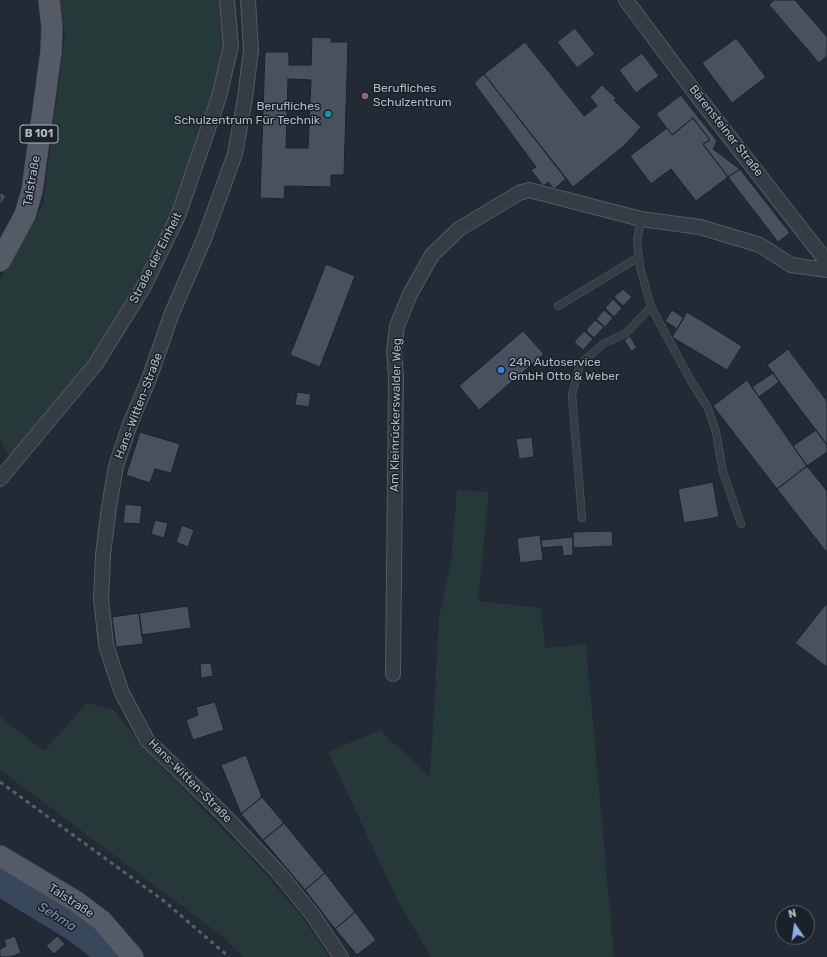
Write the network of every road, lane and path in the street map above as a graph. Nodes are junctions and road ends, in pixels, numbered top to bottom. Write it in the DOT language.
graph roads {
  1 [pos="49,0"];
  2 [pos="227,0"];
  3 [pos="248,0"];
  4 [pos="626,0"];
  5 [pos="641,219"];
  6 [pos="639,257"];
  7 [pos="0,261"];
  8 [pos="827,262"];
  9 [pos="827,270"];
  10 [pos="558,306"];
  11 [pos="651,307"];
  12 [pos="0,479"];
  13 [pos="582,518"];
  14 [pos="741,524"];
  15 [pos="393,674"];
  16 [pos="0,856"];
  17 [pos="340,956"];
  18 [pos="133,957"];
  1 -- 7 [label="main road, Talstraße / B 101"];
  2 -- 12 [label="street, Straße der Einheit"];
  3 -- 17 [label="street, Hans-Witten-Straße"];
  4 -- 8 [label="street, Bärensteiner Straße"];
  5 -- 6 [label="lane"];
  5 -- 9 [label="street, Am Kleinrückerswalder Weg"];
  5 -- 15 [label="street, Am Kleinrückerswalder Weg"];
  6 -- 10 [label="lane"];
  6 -- 11 [label="lane"];
  11 -- 13 [label="lane"];
  11 -- 14 [label="lane"];
  16 -- 18 [label="main road, Talstraße"];
}
